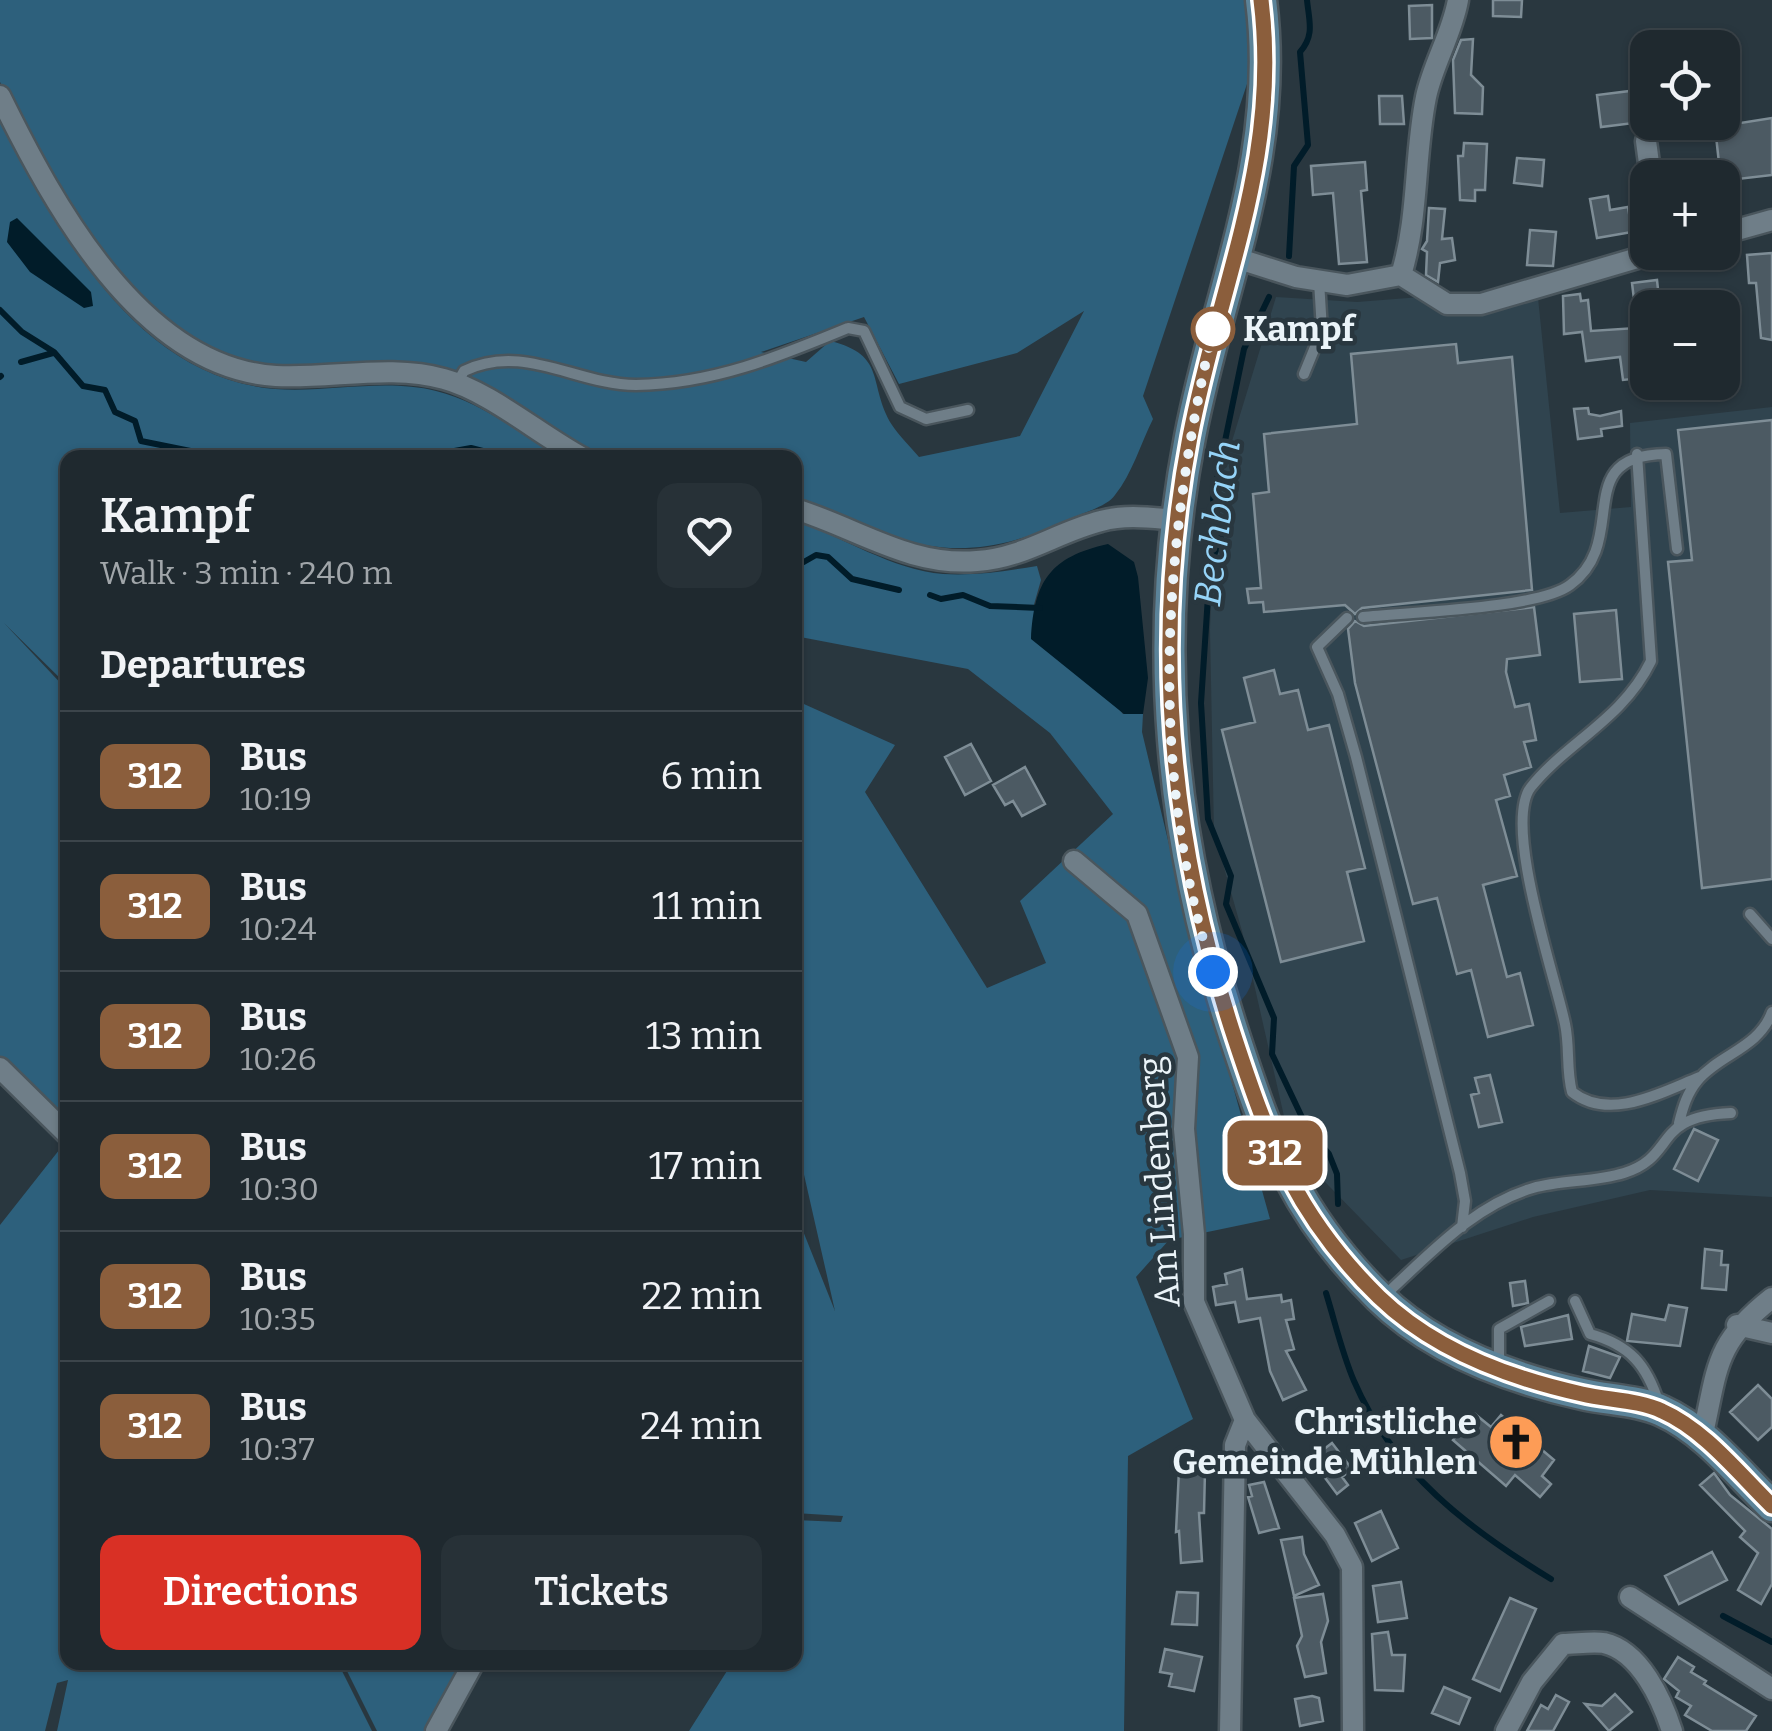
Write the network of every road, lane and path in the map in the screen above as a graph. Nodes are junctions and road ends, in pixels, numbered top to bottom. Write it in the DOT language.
graph roads {
  1 [pos="1262,0"];
  2 [pos="1458,0"];
  3 [pos="0,96"];
  4 [pos="1646,141"];
  5 [pos="1649,160"];
  6 [pos="1772,220"];
  7 [pos="1740,229"];
  8 [pos="1238,250"];
  9 [pos="1630,260"];
  10 [pos="1402,275"];
  11 [pos="1319,281"];
  12 [pos="1304,374"];
  13 [pos="457,384"];
  14 [pos="968,410"];
  15 [pos="570,450"];
  16 [pos="1637,454"];
  17 [pos="802,512"];
  18 [pos="1177,520"];
  19 [pos="1677,549"];
  20 [pos="1363,617"];
  21 [pos="1347,618"];
  22 [pos="1074,861"];
  23 [pos="1750,914"];
  24 [pos="1772,939"];
  25 [pos="1772,1012"];
  26 [pos="0,1068"];
  27 [pos="1700,1076"];
  28 [pos="1732,1114"];
  29 [pos="1678,1123"];
  30 [pos="60,1127"];
  31 [pos="1462,1227"];
  32 [pos="1772,1298"];
  33 [pos="1381,1299"];
  34 [pos="1549,1300"];
  35 [pos="1575,1301"];
  36 [pos="1737,1325"];
  37 [pos="1772,1333"];
  38 [pos="1500,1370"];
  39 [pos="1661,1410"];
  40 [pos="1245,1420"];
  41 [pos="1702,1438"];
  42 [pos="1772,1506"];
  43 [pos="1630,1597"];
  44 [pos="470,1670"];
  45 [pos="1772,1689"];
  46 [pos="1347,1726"];
  47 [pos="436,1731"];
  48 [pos="1230,1731"];
  49 [pos="1506,1731"];
  50 [pos="1672,1731"];
  1 -- 8 [label="main road"];
  2 -- 10 [label="street"];
  3 -- 13 [label="street"];
  4 -- 5 [label="street"];
  6 -- 7 [label="street"];
  8 -- 11 [label="street"];
  8 -- 18 [label="main road"];
  9 -- 10 [label="street"];
  10 -- 11 [label="street"];
  11 -- 12 [label="lane"];
  13 -- 14 [label="lane"];
  13 -- 15 [label="street"];
  16 -- 19 [label="lane"];
  16 -- 20 [label="lane"];
  16 -- 27 [label="lane"];
  17 -- 18 [label="street"];
  18 -- 33 [label="main road"];
  21 -- 31 [label="lane"];
  22 -- 40 [label="street, Am Lindenberg"];
  23 -- 24 [label="lane"];
  25 -- 27 [label="lane"];
  26 -- 30 [label="street"];
  27 -- 29 [label="lane"];
  28 -- 29 [label="lane"];
  29 -- 31 [label="lane"];
  31 -- 33 [label="lane"];
  32 -- 36 [label="street"];
  33 -- 38 [label="main road"];
  34 -- 38 [label="lane"];
  35 -- 39 [label="lane"];
  36 -- 37 [label="street"];
  36 -- 41 [label="street"];
  38 -- 39 [label="main road"];
  39 -- 41 [label="main road"];
  40 -- 46 [label="street, Am Lindenberg"];
  40 -- 48 [label="street"];
  41 -- 42 [label="main road"];
  43 -- 45 [label="street"];
  44 -- 47 [label="street"];
  49 -- 50 [label="street"];
}
